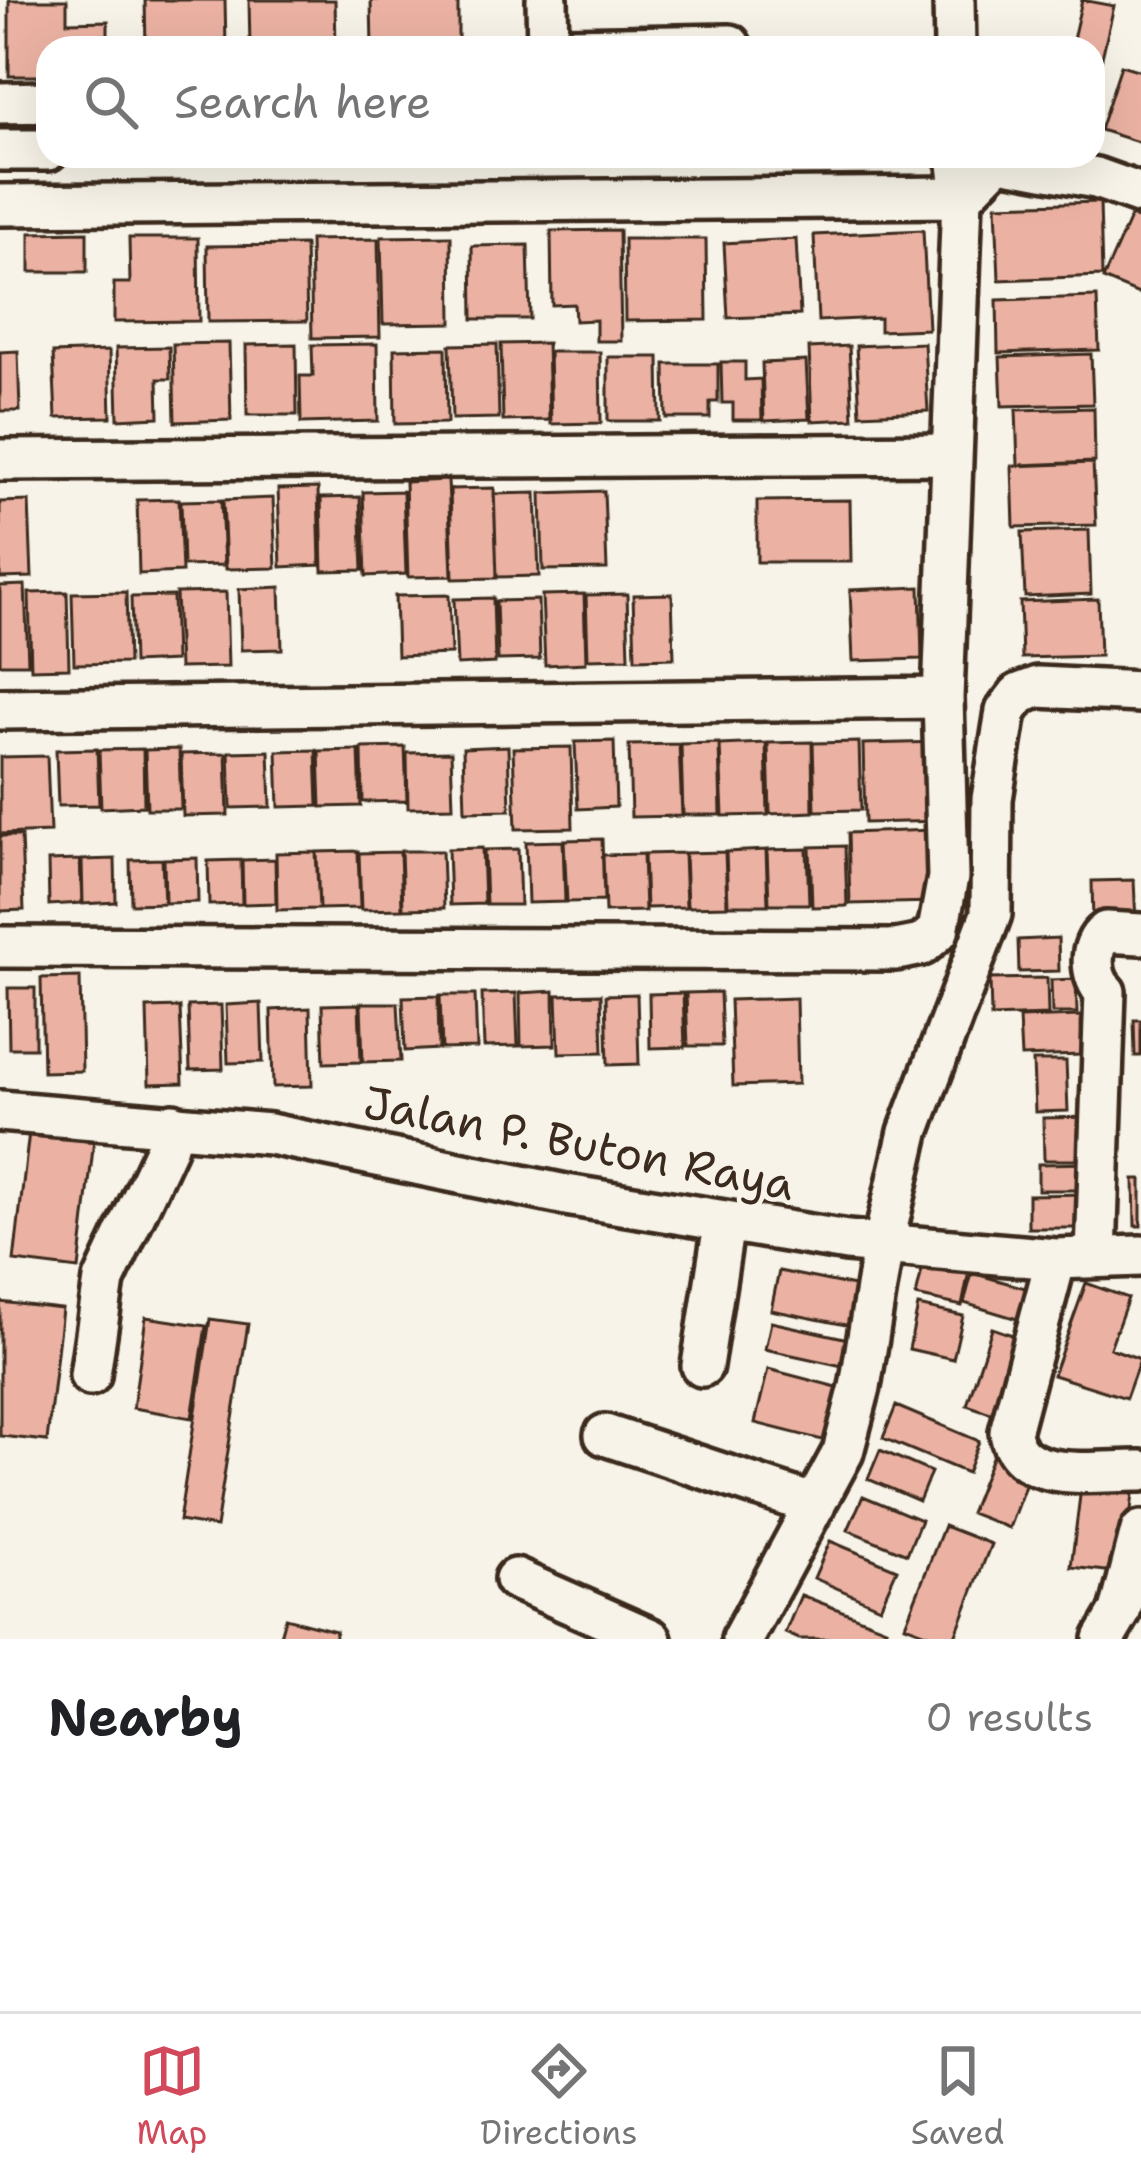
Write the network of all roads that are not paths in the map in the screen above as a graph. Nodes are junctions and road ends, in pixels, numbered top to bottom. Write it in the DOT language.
graph roads {
  1 [pos="547,0"];
  2 [pos="953,0"];
  3 [pos="548,36"];
  4 [pos="954,36"];
  5 [pos="36,102"];
  6 [pos="0,103"];
  7 [pos="0,150"];
  8 [pos="36,150"];
  9 [pos="958,168"];
  10 [pos="982,168"];
  11 [pos="1039,168"];
  12 [pos="1141,194"];
  13 [pos="962,197"];
  14 [pos="0,205"];
  15 [pos="952,454"];
  16 [pos="0,460"];
  17 [pos="1141,692"];
  18 [pos="943,698"];
  19 [pos="0,709"];
  20 [pos="1141,934"];
  21 [pos="0,946"];
  22 [pos="0,1111"];
  23 [pos="173,1124"];
  24 [pos="724,1223"];
  25 [pos="883,1245"];
  26 [pos="1096,1256"];
  27 [pos="1141,1256"];
  28 [pos="1056,1258"];
  29 [pos="702,1366"];
  30 [pos="90,1376"];
  31 [pos="604,1435"];
  32 [pos="1141,1472"];
  33 [pos="814,1505"];
  34 [pos="1141,1531"];
  35 [pos="515,1579"];
  36 [pos="651,1639"];
  37 [pos="742,1639"];
  38 [pos="1104,1639"];
  1 -- 3 [label="street"];
  2 -- 4 [label="street"];
  5 -- 6 [label="street"];
  7 -- 8 [label="street"];
  9 -- 13 [label="street"];
  10 -- 13 [label="street"];
  11 -- 12 [label="street"];
  13 -- 14 [label="street"];
  13 -- 15 [label="street"];
  15 -- 16 [label="street"];
  15 -- 18 [label="street"];
  17 -- 25 [label="street"];
  18 -- 19 [label="street"];
  18 -- 21 [label="street"];
  20 -- 26 [label="street"];
  22 -- 23 [label="street, Jalan P. Buton Raya"];
  23 -- 24 [label="street, Jalan P. Buton Raya"];
  23 -- 30 [label="street"];
  24 -- 25 [label="street, Jalan P. Buton Raya"];
  24 -- 29 [label="street"];
  25 -- 28 [label="street, Jalan P. Buton Raya"];
  25 -- 33 [label="street"];
  26 -- 27 [label="street, Jalan P. Buton Raya"];
  26 -- 28 [label="street, Jalan P. Buton Raya"];
  28 -- 32 [label="street"];
  31 -- 33 [label="street"];
  33 -- 37 [label="street"];
  34 -- 38 [label="street"];
  35 -- 36 [label="street"];
}
